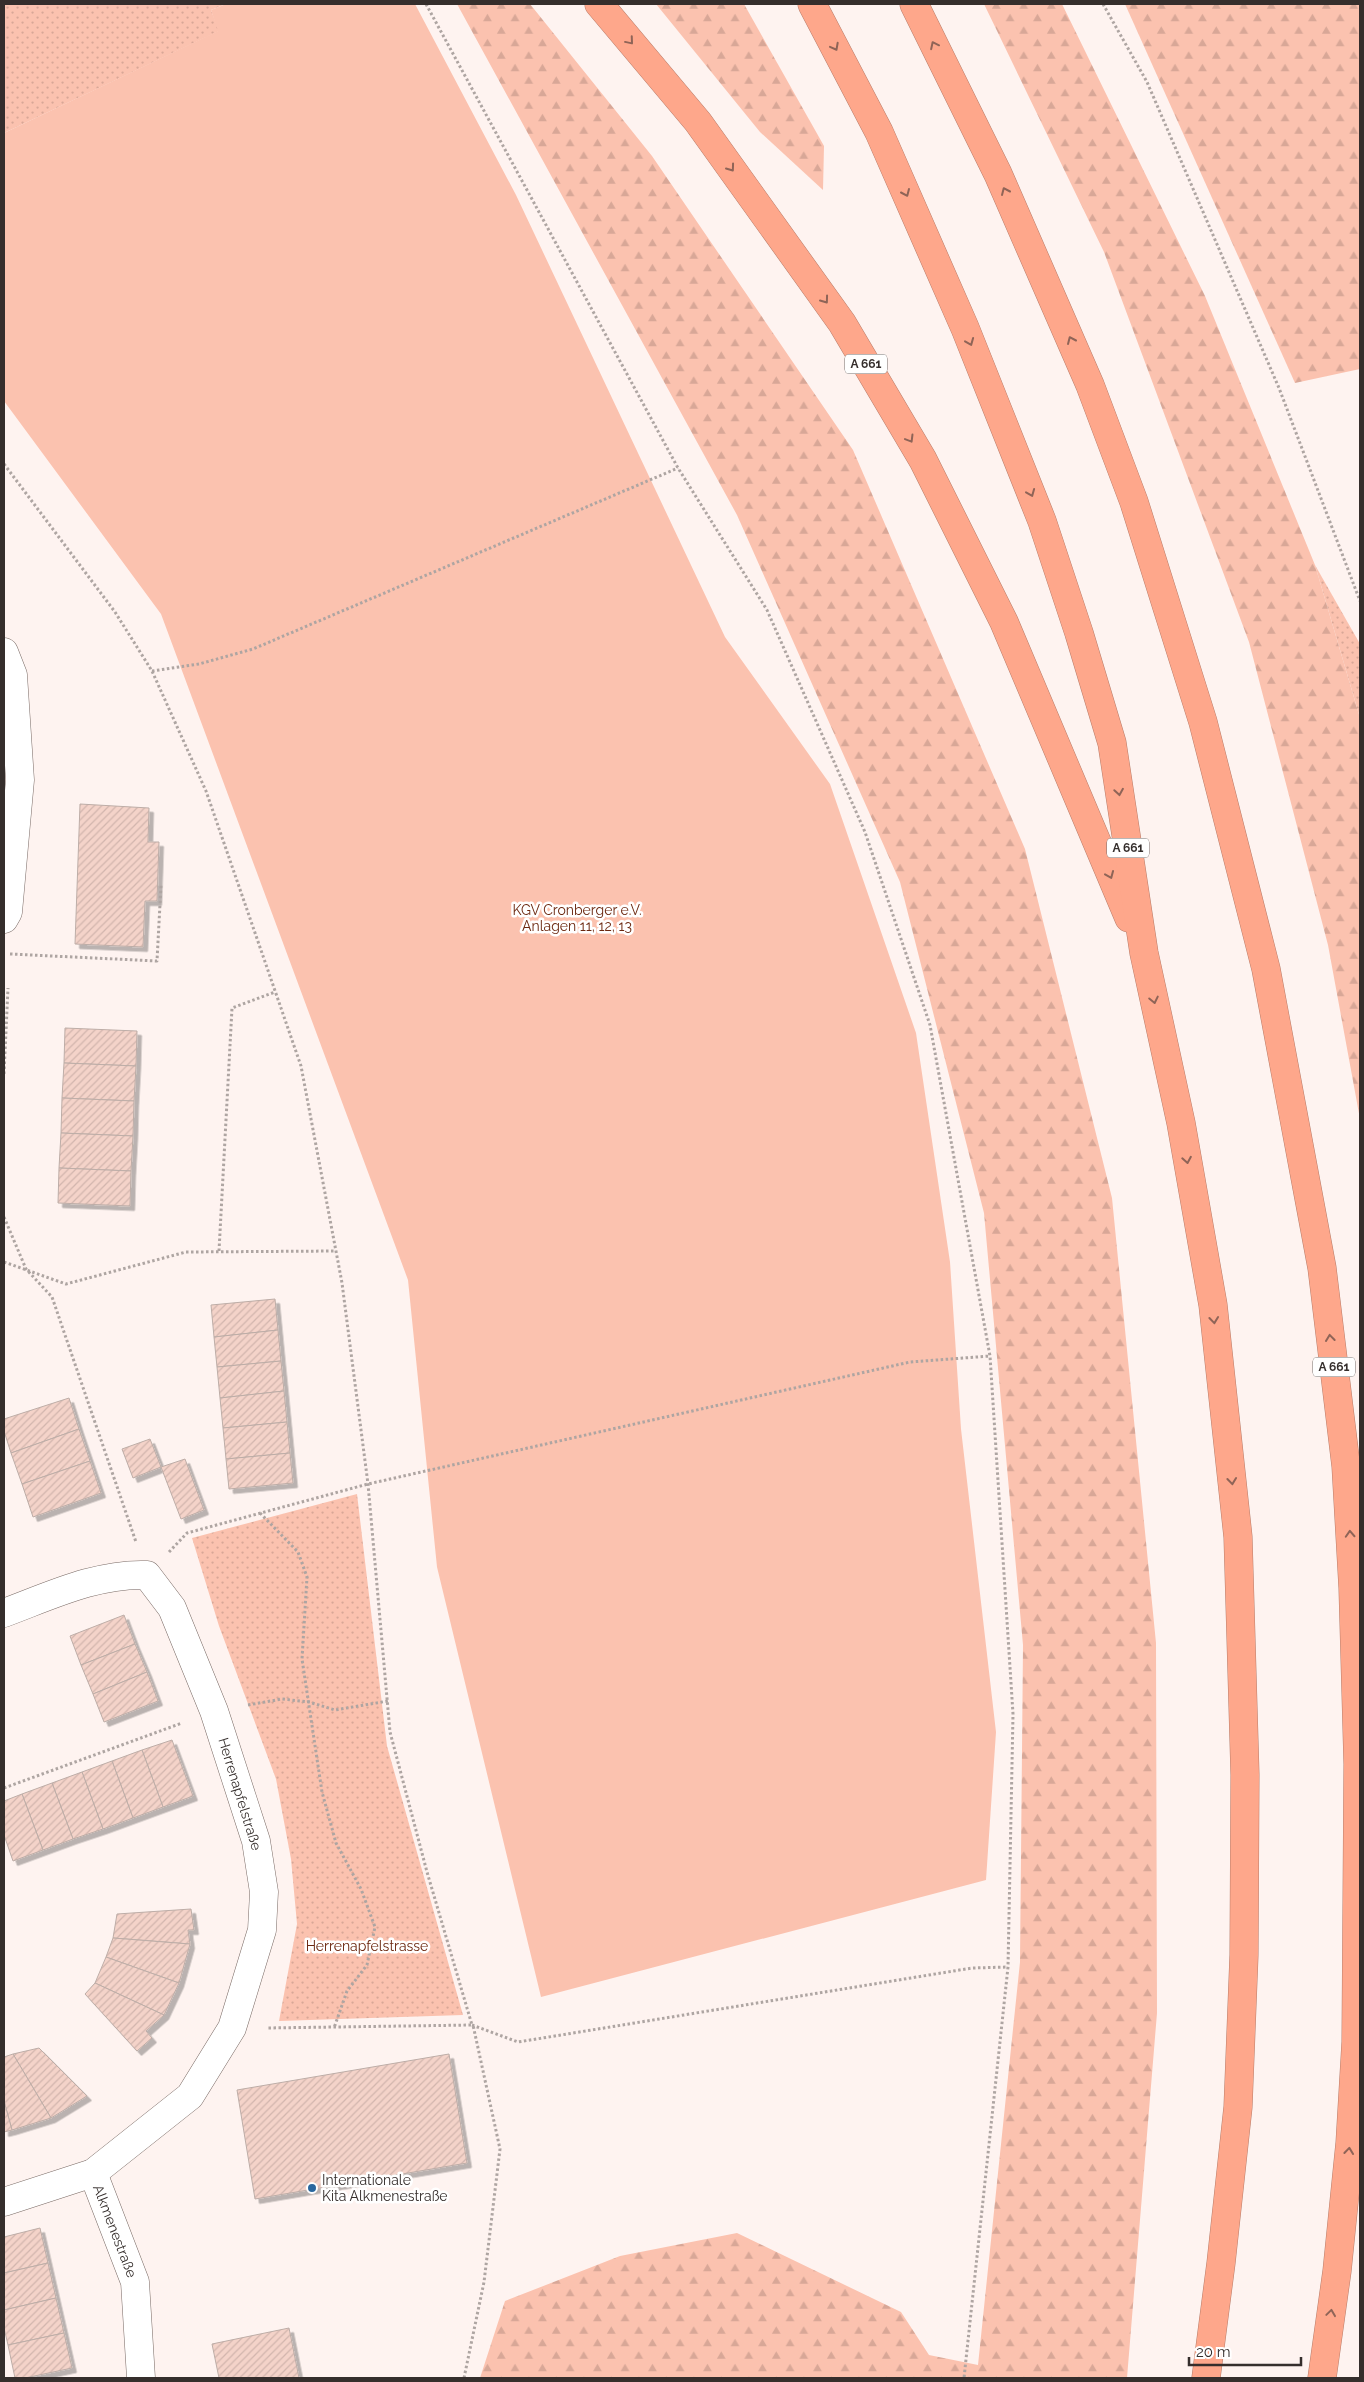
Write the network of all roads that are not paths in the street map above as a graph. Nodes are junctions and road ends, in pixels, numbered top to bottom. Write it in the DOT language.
graph roads {
  1 [pos="598,4"];
  2 [pos="812,4"];
  3 [pos="914,4"];
  4 [pos="4,652"];
  5 [pos="4,919"];
  6 [pos="1144,953"];
  7 [pos="4,1614"];
  8 [pos="93,2173"];
  9 [pos="4,2202"];
  10 [pos="141,2378"];
  11 [pos="1206,2378"];
  12 [pos="1322,2378"];
  1 -- 6 [label="highway, A 661, one-way"];
  2 -- 6 [label="highway, A 661, one-way"];
  12 -- 3 [label="highway, A 661, one-way"];
  4 -- 5 [label="street"];
  6 -- 11 [label="highway, A 661, one-way"];
  7 -- 8 [label="street, Herrenapfelstraße"];
  8 -- 9 [label="street, Herrenapfelstraße"];
  8 -- 10 [label="street, Alkmenestraße"];
}
